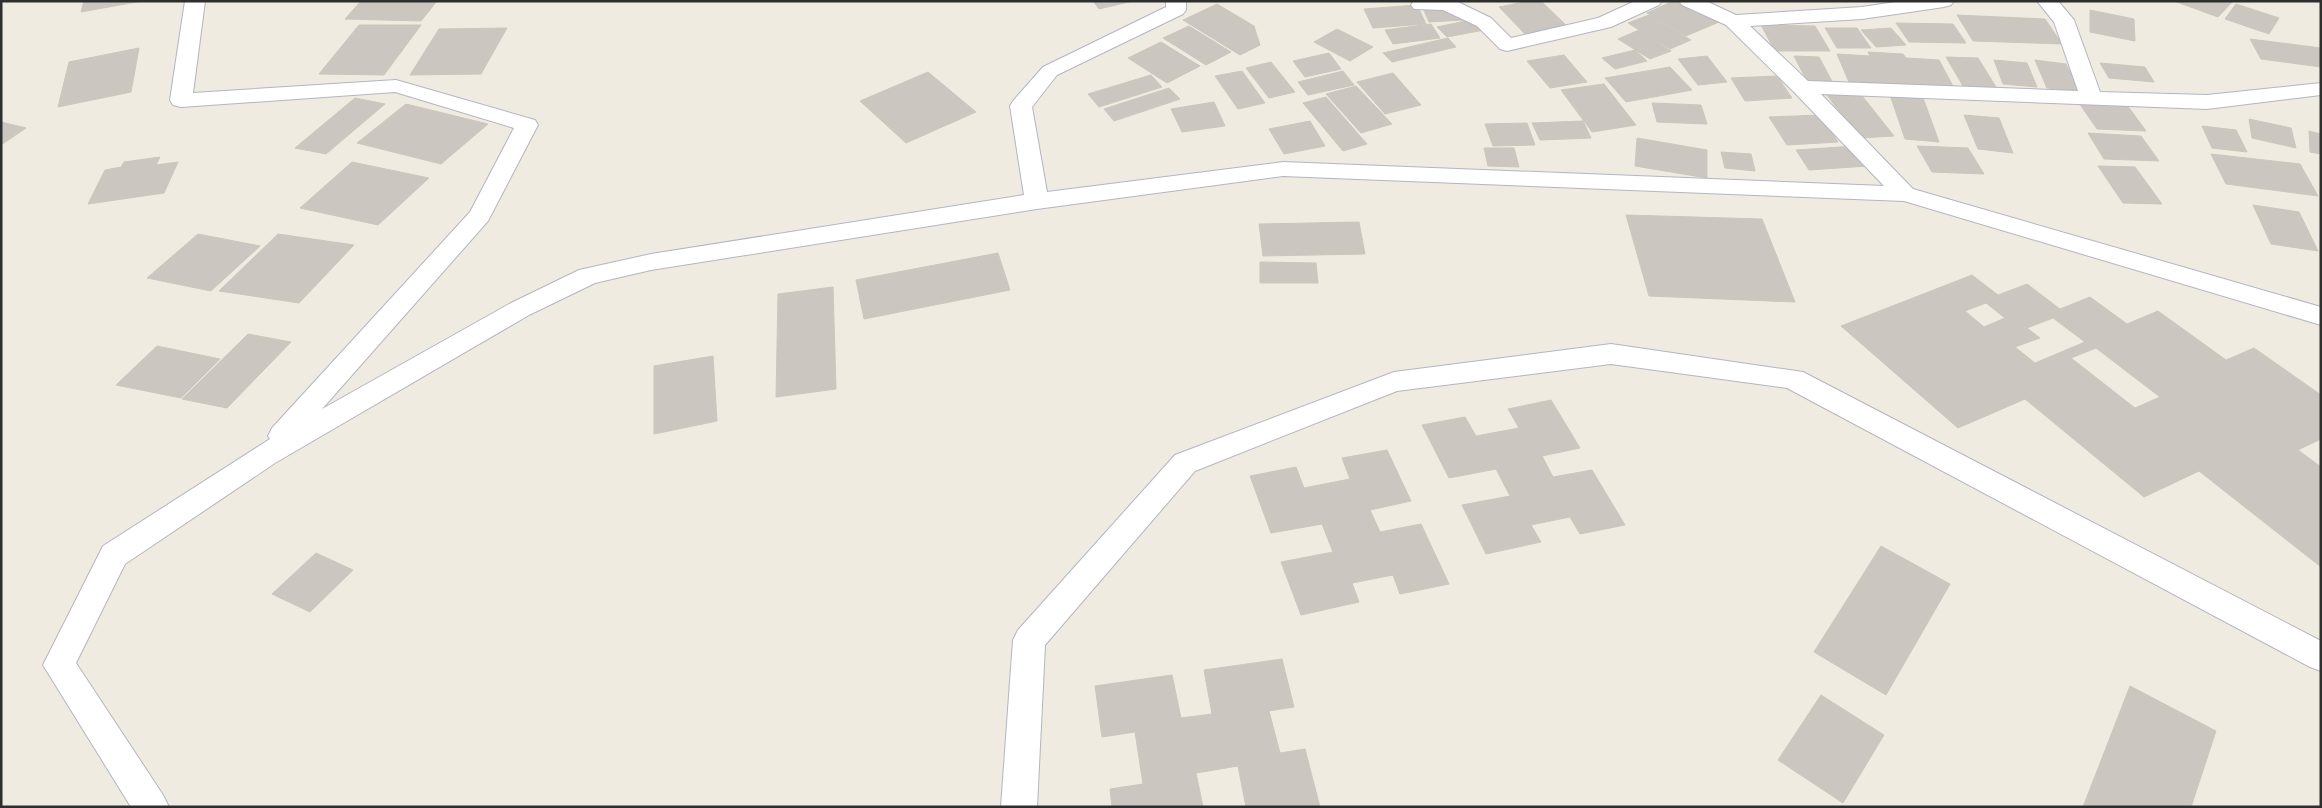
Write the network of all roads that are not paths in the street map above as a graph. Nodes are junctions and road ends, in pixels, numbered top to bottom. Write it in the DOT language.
graph roads {
  1 [pos="195,1"];
  2 [pos="1176,1"];
  3 [pos="1652,1"];
  4 [pos="1689,1"];
  5 [pos="1944,1"];
  6 [pos="2047,1"];
  7 [pos="1443,2"];
  8 [pos="1421,4"];
  9 [pos="1733,21"];
  10 [pos="1802,87"];
  11 [pos="2321,89"];
  12 [pos="2092,97"];
  13 [pos="1905,194"];
  14 [pos="1037,202"];
  15 [pos="2321,316"];
  16 [pos="265,455"];
  17 [pos="2321,657"];
  18 [pos="150,807"];
  19 [pos="1019,807"];
  1 -- 16 [label="street"];
  2 -- 14 [label="street"];
  3 -- 7 [label="street"];
  4 -- 9 [label="street"];
  5 -- 9 [label="street"];
  6 -- 12 [label="street"];
  7 -- 8 [label="street"];
  9 -- 10 [label="street"];
  10 -- 12 [label="street"];
  10 -- 13 [label="street"];
  11 -- 12 [label="street"];
  13 -- 14 [label="street"];
  13 -- 15 [label="street"];
  14 -- 16 [label="street"];
  16 -- 18 [label="street"];
  17 -- 19 [label="street"];
}
